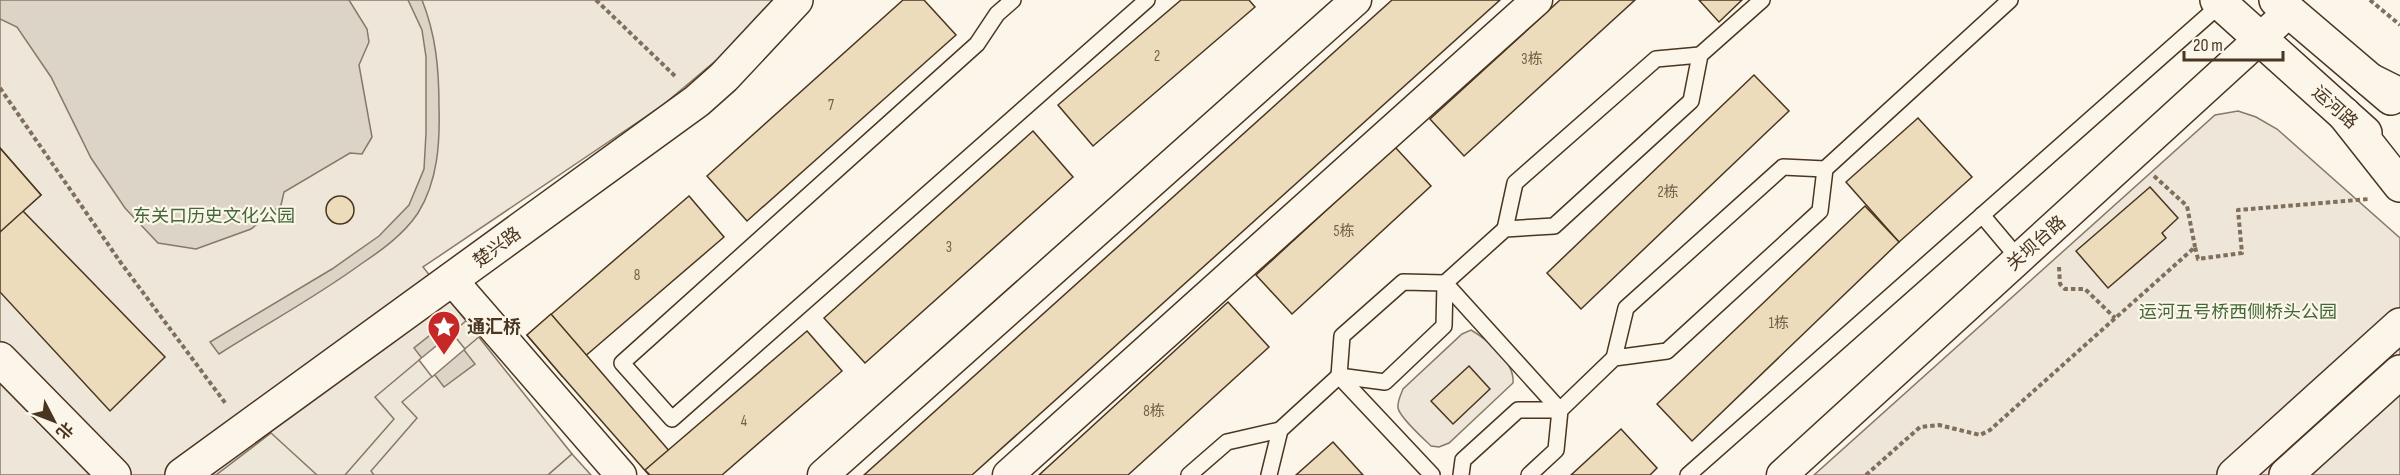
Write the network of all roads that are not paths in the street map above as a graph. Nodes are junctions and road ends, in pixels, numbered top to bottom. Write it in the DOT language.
graph roads {
  1 [pos="796,0"];
  2 [pos="1013,0"];
  3 [pos="1147,0"];
  4 [pos="1356,0"];
  5 [pos="1537,0"];
  6 [pos="1762,0"];
  7 [pos="2010,0"];
  8 [pos="2219,2"];
  9 [pos="2283,6"];
  10 [pos="2259,39"];
  11 [pos="1700,55"];
  12 [pos="2370,80"];
  13 [pos="2400,94"];
  14 [pos="2400,105"];
  15 [pos="2344,114"];
  16 [pos="2400,165"];
  17 [pos="1825,169"];
  18 [pos="2388,192"];
  19 [pos="1982,216"];
  20 [pos="1505,229"];
  21 [pos="2019,258"];
  22 [pos="452,280"];
  23 [pos="1444,283"];
  24 [pos="2400,305"];
  25 [pos="2400,325"];
  26 [pos="1614,358"];
  27 [pos="0,359"];
  28 [pos="2400,374"];
  29 [pos="1340,376"];
  30 [pos="2337,383"];
  31 [pos="1560,410"];
  32 [pos="1280,430"];
  33 [pos="114,475"];
  34 [pos="182,475"];
  35 [pos="621,475"];
  36 [pos="823,475"];
  37 [pos="1008,475"];
  38 [pos="1190,475"];
  39 [pos="1269,475"];
  40 [pos="1432,475"];
  41 [pos="1461,475"];
  42 [pos="1529,475"];
  43 [pos="1688,475"];
  44 [pos="1782,475"];
  45 [pos="2234,475"];
  46 [pos="2286,475"];
  1 -- 22 [label="street, 楚兴路"];
  2 -- 3 [label="lane"];
  4 -- 36 [label="street"];
  5 -- 37 [label="street"];
  6 -- 11 [label="lane"];
  7 -- 17 [label="lane"];
  8 -- 10 [label="street, 运河路"];
  8 -- 19 [label="lane"];
  9 -- 10 [label="street, 关坝台路"];
  9 -- 12 [label="street"];
  10 -- 15 [label="street, 运河路"];
  10 -- 21 [label="street, 关坝台路"];
  11 -- 20 [label="lane"];
  11 -- 20 [label="lane"];
  12 -- 13 [label="street"];
  12 -- 14 [label="street"];
  15 -- 16 [label="street, 运河路"];
  15 -- 18 [label="street"];
  17 -- 26 [label="lane"];
  17 -- 26 [label="lane"];
  19 -- 21 [label="lane"];
  19 -- 43 [label="lane"];
  20 -- 23 [label="lane"];
  21 -- 44 [label="street, 关坝台路"];
  22 -- 34 [label="street, 楚兴路"];
  22 -- 35 [label="street"];
  23 -- 29 [label="lane"];
  23 -- 29 [label="lane"];
  23 -- 31 [label="lane"];
  24 -- 30 [label="street"];
  25 -- 30 [label="street"];
  26 -- 31 [label="lane"];
  27 -- 33 [label="street"];
  28 -- 46 [label="street"];
  29 -- 32 [label="lane"];
  29 -- 40 [label="lane"];
  30 -- 45 [label="street"];
  31 -- 41 [label="lane"];
  31 -- 42 [label="lane"];
  32 -- 38 [label="lane"];
  32 -- 39 [label="lane"];
}
